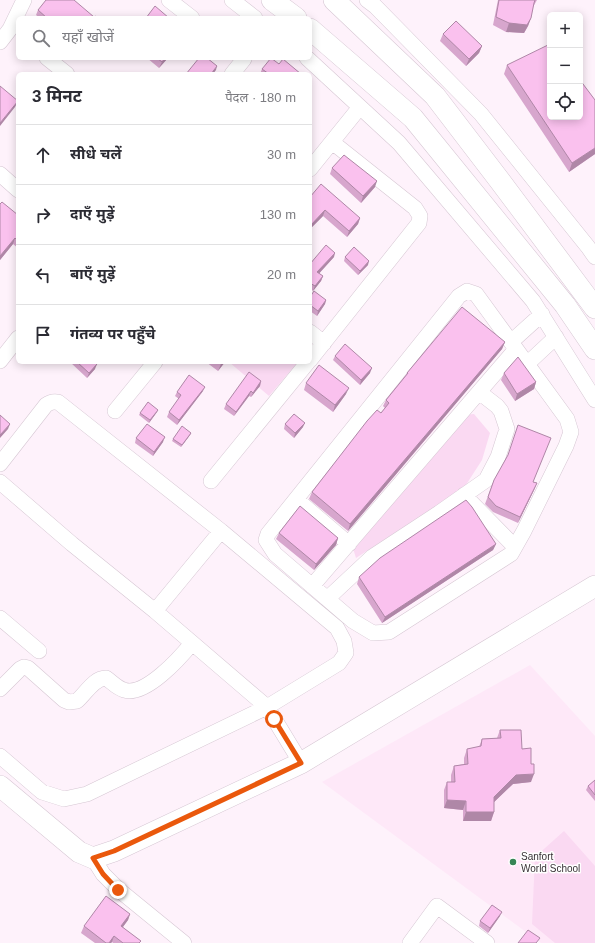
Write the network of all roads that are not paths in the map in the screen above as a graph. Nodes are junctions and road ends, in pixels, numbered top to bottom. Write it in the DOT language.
graph roads {
  1 [pos="24,0"];
  2 [pos="169,0"];
  3 [pos="232,0"];
  4 [pos="272,0"];
  5 [pos="334,0"];
  6 [pos="367,0"];
  7 [pos="189,16"];
  8 [pos="252,16"];
  9 [pos="293,16"];
  10 [pos="9,29"];
  11 [pos="312,31"];
  12 [pos="0,42"];
  13 [pos="50,60"];
  14 [pos="243,60"];
  15 [pos="309,60"];
  16 [pos="64,72"];
  17 [pos="234,72"];
  18 [pos="360,107"];
  19 [pos="332,142"];
  20 [pos="312,167"];
  21 [pos="2,179"];
  22 [pos="16,189"];
  23 [pos="595,257"];
  24 [pos="595,308"];
  25 [pos="542,314"];
  26 [pos="312,334"];
  27 [pos="556,337"];
  28 [pos="16,341"];
  29 [pos="324,343"];
  30 [pos="514,346"];
  31 [pos="595,349"];
  32 [pos="312,357"];
  33 [pos="0,361"];
  34 [pos="153,364"];
  35 [pos="307,364"];
  36 [pos="527,364"];
  37 [pos="479,392"];
  38 [pos="595,400"];
  39 [pos="115,411"];
  40 [pos="0,464"];
  41 [pos="210,481"];
  42 [pos="0,482"];
  43 [pos="464,495"];
  44 [pos="296,499"];
  45 [pos="221,531"];
  46 [pos="348,544"];
  47 [pos="515,547"];
  48 [pos="312,586"];
  49 [pos="595,586"];
  50 [pos="327,598"];
  51 [pos="155,611"];
  52 [pos="0,618"];
  53 [pos="192,643"];
  54 [pos="39,652"];
  55 [pos="0,689"];
  56 [pos="267,707"];
  57 [pos="0,756"];
  58 [pos="301,763"];
  59 [pos="0,786"];
  60 [pos="93,858"];
  61 [pos="184,943"];
  62 [pos="410,943"];
  63 [pos="487,943"];
  1 -- 10 [label="street"];
  2 -- 7 [label="street"];
  3 -- 8 [label="street"];
  4 -- 9 [label="street"];
  5 -- 24 [label="street"];
  6 -- 23 [label="street"];
  10 -- 12 [label="street"];
  11 -- 31 [label="street"];
  13 -- 16 [label="street"];
  14 -- 17 [label="street"];
  15 -- 18 [label="street"];
  18 -- 19 [label="street"];
  18 -- 25 [label="street"];
  19 -- 20 [label="street"];
  19 -- 29 [label="street"];
  21 -- 22 [label="street"];
  25 -- 27 [label="street"];
  25 -- 30 [label="street"];
  26 -- 29 [label="street"];
  27 -- 36 [label="street"];
  27 -- 38 [label="street"];
  28 -- 33 [label="street"];
  29 -- 32 [label="street"];
  30 -- 36 [label="street"];
  30 -- 37 [label="street"];
  30 -- 44 [label="street"];
  34 -- 39 [label="street"];
  35 -- 41 [label="street"];
  36 -- 47 [label="street"];
  37 -- 43 [label="street"];
  37 -- 46 [label="street"];
  40 -- 45 [label="street"];
  42 -- 51 [label="street"];
  43 -- 47 [label="street"];
  43 -- 50 [label="street"];
  44 -- 46 [label="street"];
  44 -- 48 [label="street"];
  45 -- 51 [label="street"];
  45 -- 56 [label="street"];
  46 -- 48 [label="street"];
  47 -- 50 [label="street"];
  48 -- 50 [label="street"];
  49 -- 58 [label="street"];
  51 -- 53 [label="street"];
  52 -- 54 [label="street"];
  53 -- 55 [label="street"];
  53 -- 56 [label="street"];
  56 -- 57 [label="street"];
  56 -- 58 [label="street"];
  58 -- 60 [label="street"];
  59 -- 60 [label="street"];
  60 -- 61 [label="street"];
  62 -- 63 [label="street"];
}
